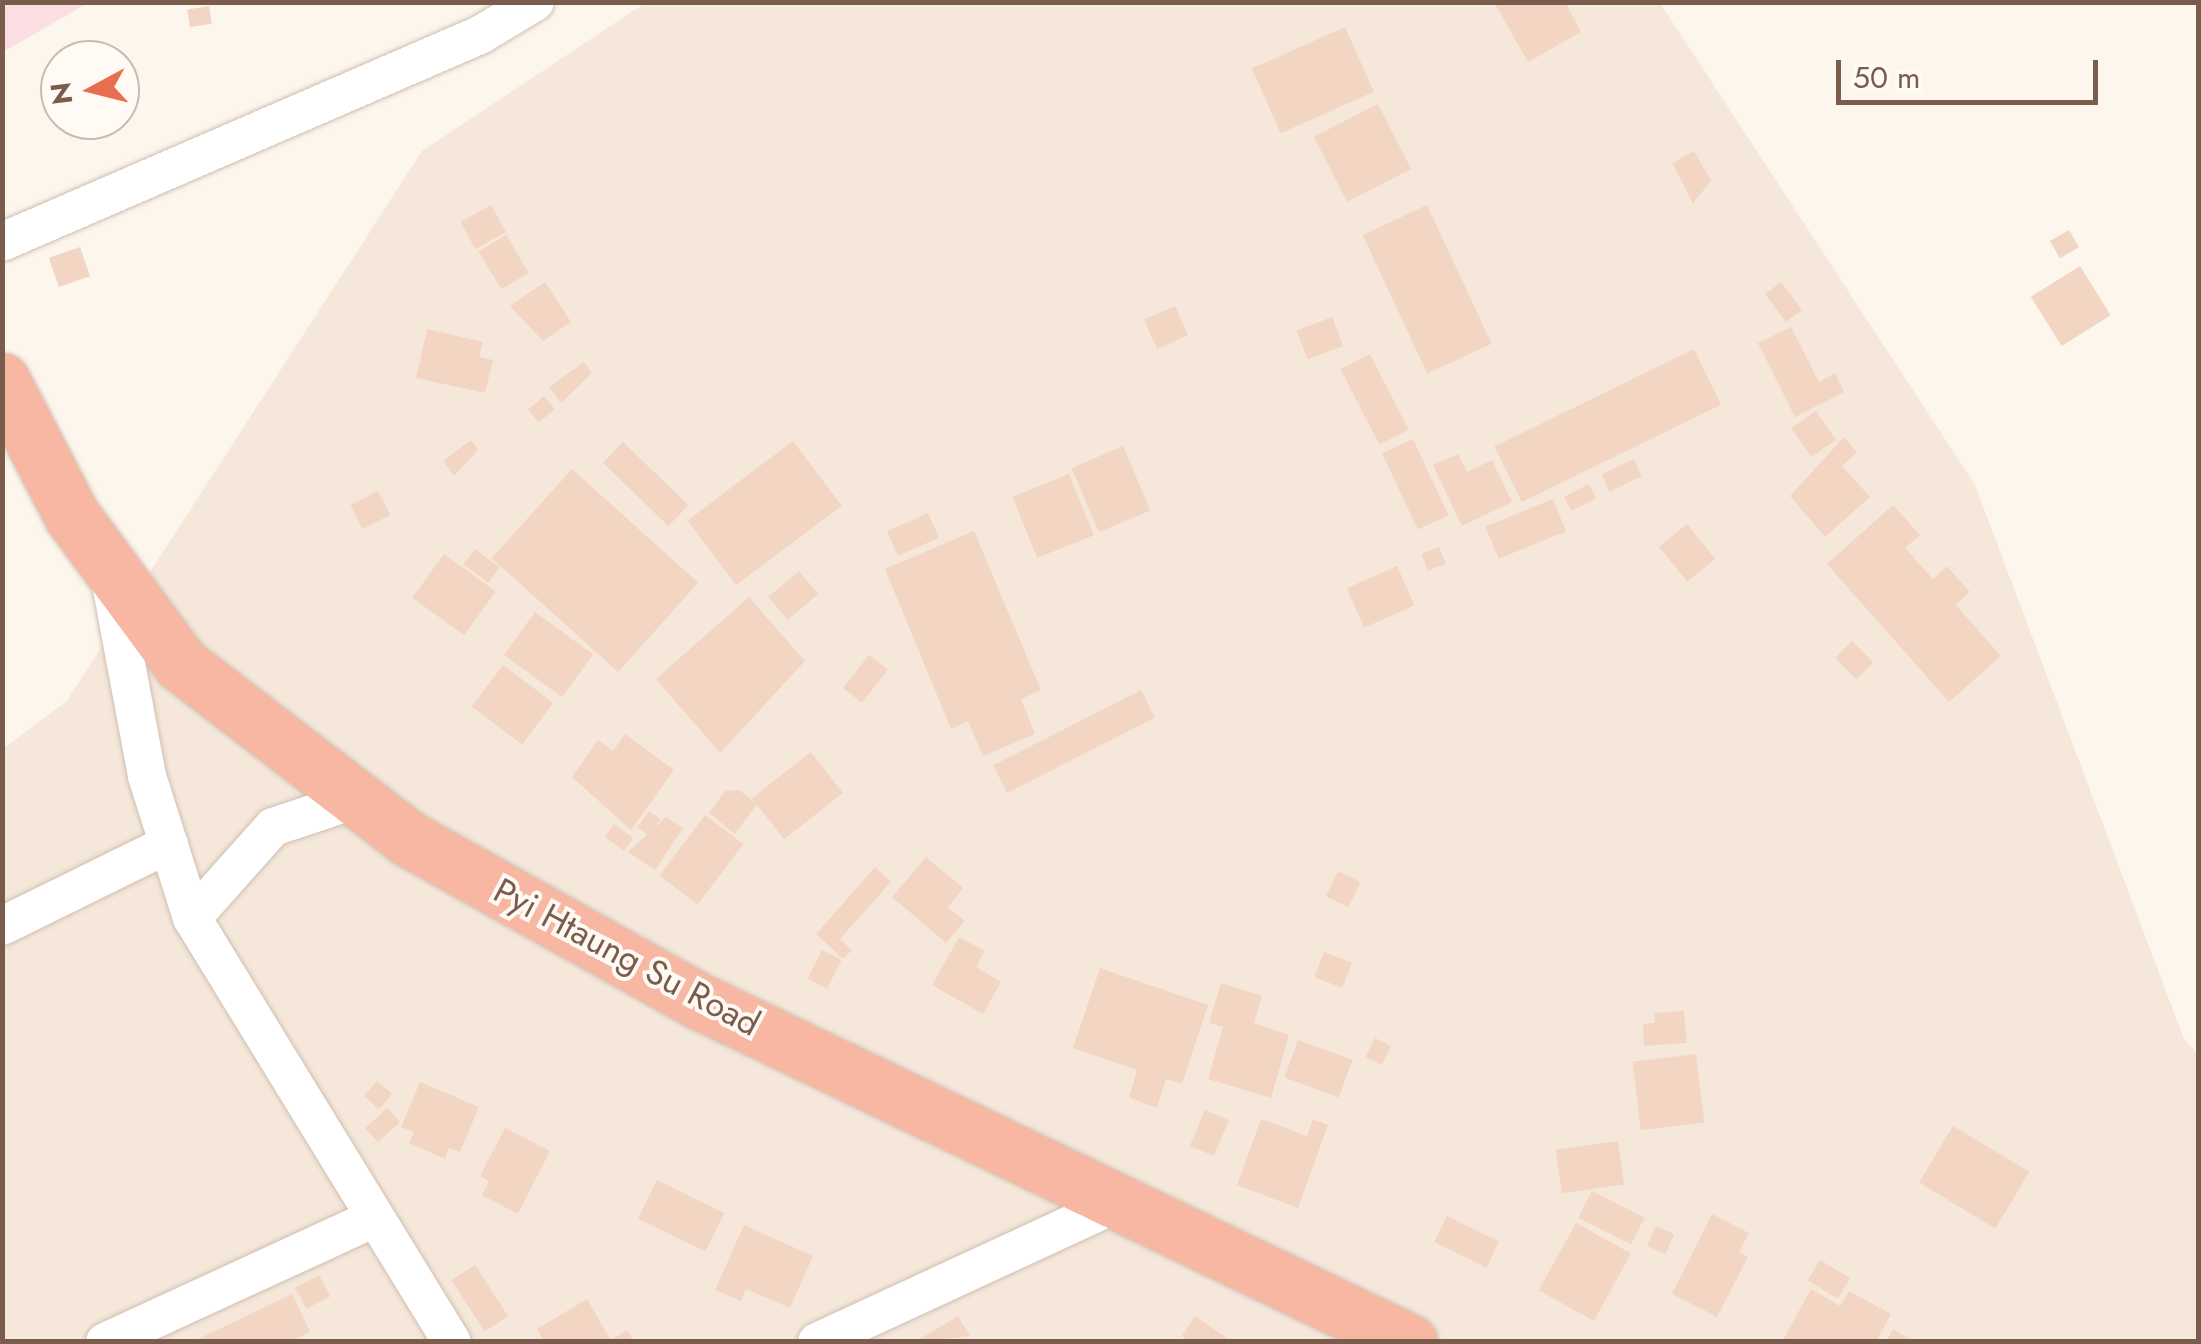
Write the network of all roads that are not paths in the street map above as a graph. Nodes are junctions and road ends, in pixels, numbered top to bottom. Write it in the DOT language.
graph roads {
  1 [pos="535,2"];
  2 [pos="2,242"];
  3 [pos="2,381"];
  4 [pos="107,564"];
  5 [pos="358,799"];
  6 [pos="169,844"];
  7 [pos="192,918"];
  8 [pos="2,926"];
  9 [pos="1125,1200"];
  10 [pos="374,1218"];
  11 [pos="106,1342"];
  12 [pos="452,1342"];
  13 [pos="816,1342"];
  14 [pos="1409,1342"];
  1 -- 2 [label="street"];
  3 -- 4 [label="highway, Pyi Htaung Su Road"];
  4 -- 5 [label="highway, Pyi Htaung Su Road"];
  4 -- 6 [label="street"];
  5 -- 7 [label="street"];
  5 -- 9 [label="highway, Pyi Htaung Su Road"];
  6 -- 7 [label="street"];
  6 -- 8 [label="street"];
  7 -- 10 [label="street"];
  9 -- 13 [label="street"];
  9 -- 14 [label="highway, Pyi Htaung Su Road"];
  10 -- 11 [label="street"];
  10 -- 12 [label="street"];
}
